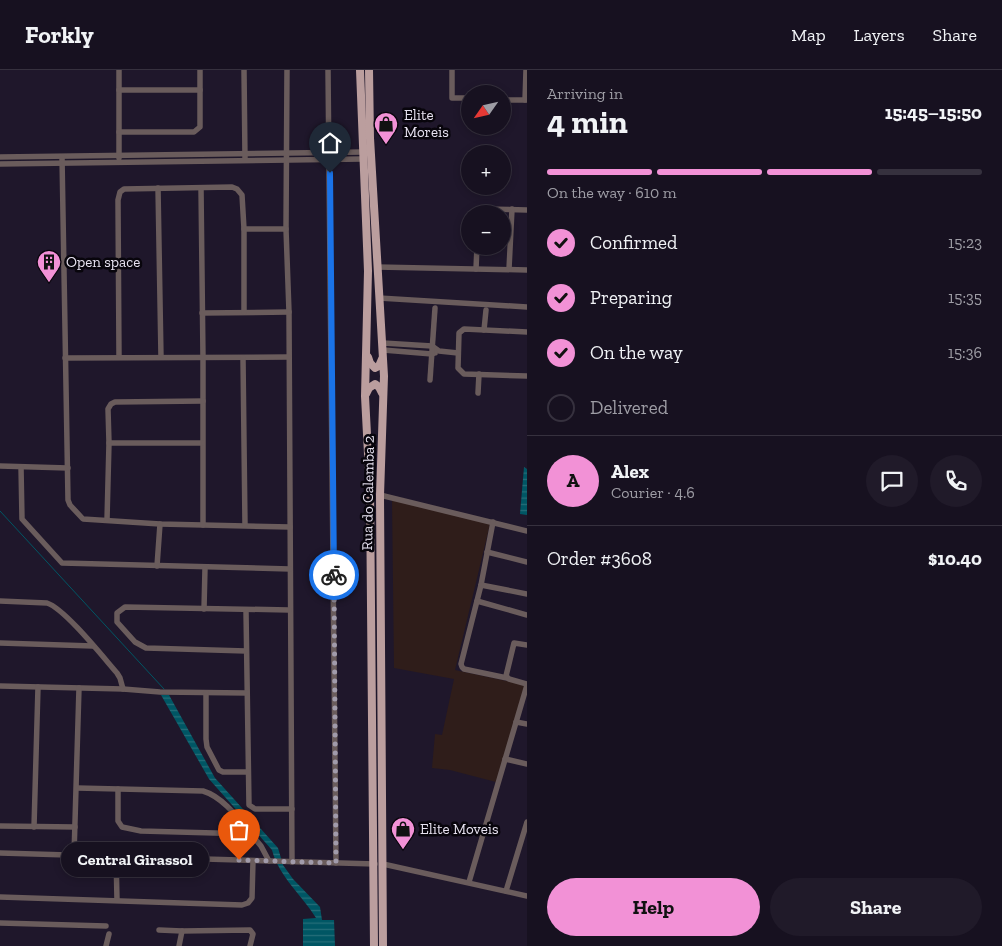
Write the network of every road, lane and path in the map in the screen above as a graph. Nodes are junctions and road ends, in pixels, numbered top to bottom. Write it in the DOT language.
graph roads {
  1 [pos="119,70"];
  2 [pos="200,70"];
  3 [pos="244,70"];
  4 [pos="287,70"];
  5 [pos="328,70"];
  6 [pos="360,70"];
  7 [pos="369,70"];
  8 [pos="452,70"];
  9 [pos="526,70"];
  10 [pos="119,90"];
  11 [pos="200,90"];
  12 [pos="461,98"];
  13 [pos="511,100"];
  14 [pos="526,100"];
  15 [pos="119,132"];
  16 [pos="119,155"];
  17 [pos="330,156"];
  18 [pos="363,156"];
  19 [pos="0,158"];
  20 [pos="245,158"];
  21 [pos="287,158"];
  22 [pos="62,160"];
  23 [pos="120,162"];
  24 [pos="0,164"];
  25 [pos="158,188"];
  26 [pos="201,188"];
  27 [pos="512,210"];
  28 [pos="527,210"];
  29 [pos="244,229"];
  30 [pos="286,229"];
  31 [pos="477,255"];
  32 [pos="377,267"];
  33 [pos="476,269"];
  34 [pos="509,269"];
  35 [pos="527,270"];
  36 [pos="379,298"];
  37 [pos="527,307"];
  38 [pos="435,308"];
  39 [pos="486,310"];
  40 [pos="244,312"];
  41 [pos="289,312"];
  42 [pos="202,313"];
  43 [pos="484,330"];
  44 [pos="527,332"];
  45 [pos="432,346"];
  46 [pos="383,350"];
  47 [pos="439,351"];
  48 [pos="458,353"];
  49 [pos="432,354"];
  50 [pos="119,356"];
  51 [pos="367,356"];
  52 [pos="161,357"];
  53 [pos="288,357"];
  54 [pos="65,358"];
  55 [pos="203,358"];
  56 [pos="243,358"];
  57 [pos="479,374"];
  58 [pos="527,376"];
  59 [pos="430,380"];
  60 [pos="478,393"];
  61 [pos="365,396"];
  62 [pos="384,398"];
  63 [pos="203,401"];
  64 [pos="110,443"];
  65 [pos="202,443"];
  66 [pos="0,466"];
  67 [pos="21,467"];
  68 [pos="68,468"];
  69 [pos="380,495"];
  70 [pos="107,520"];
  71 [pos="493,522"];
  72 [pos="160,524"];
  73 [pos="203,525"];
  74 [pos="246,525"];
  75 [pos="290,527"];
  76 [pos="527,531"];
  77 [pos="487,552"];
  78 [pos="527,562"];
  79 [pos="157,566"];
  80 [pos="205,568"];
  81 [pos="290,569"];
  82 [pos="480,585"];
  83 [pos="527,594"];
  84 [pos="0,601"];
  85 [pos="477,601"];
  86 [pos="204,609"];
  87 [pos="246,610"];
  88 [pos="290,610"];
  89 [pos="527,615"];
  90 [pos="0,644"];
  91 [pos="527,645"];
  92 [pos="93,646"];
  93 [pos="246,651"];
  94 [pos="507,678"];
  95 [pos="527,684"];
  96 [pos="0,686"];
  97 [pos="38,687"];
  98 [pos="79,688"];
  99 [pos="123,689"];
  100 [pos="206,693"];
  101 [pos="246,693"];
  102 [pos="516,722"];
  103 [pos="527,724"];
  104 [pos="505,759"];
  105 [pos="527,764"];
  106 [pos="248,772"];
  107 [pos="77,788"];
  108 [pos="118,788"];
  109 [pos="292,809"];
  110 [pos="527,822"];
  111 [pos="0,826"];
  112 [pos="34,827"];
  113 [pos="75,827"];
  114 [pos="251,834"];
  115 [pos="525,836"];
  116 [pos="0,853"];
  117 [pos="74,855"];
  118 [pos="116,856"];
  119 [pos="253,861"];
  120 [pos="275,861"];
  121 [pos="292,862"];
  122 [pos="336,863"];
  123 [pos="379,864"];
  124 [pos="469,882"];
  125 [pos="506,890"];
  126 [pos="527,896"];
  127 [pos="0,897"];
  128 [pos="117,900"];
  129 [pos="0,922"];
  130 [pos="106,926"];
  131 [pos="159,930"];
  132 [pos="182,931"];
  133 [pos="109,934"];
  134 [pos="106,946"];
  135 [pos="179,946"];
  136 [pos="250,946"];
  137 [pos="374,946"];
  138 [pos="383,946"];
  1 -- 10 [label="street"];
  2 -- 11 [label="street"];
  3 -- 20 [label="street"];
  4 -- 21 [label="street"];
  5 -- 17 [label="street"];
  6 -- 18 [label="main road, Rua do Calemba 2"];
  7 -- 32 [label="main road, Rua do Calemba 2"];
  8 -- 12 [label="street"];
  9 -- 14 [label="street"];
  10 -- 11 [label="street"];
  10 -- 15 [label="street"];
  11 -- 15 [label="street"];
  13 -- 14 [label="street"];
  15 -- 16 [label="street"];
  16 -- 20 [label="street"];
  16 -- 22 [label="street"];
  16 -- 23 [label="street"];
  17 -- 18 [label="street"];
  17 -- 21 [label="street"];
  17 -- 122 [label="street"];
  18 -- 51 [label="main road, Rua do Calemba 2"];
  19 -- 22 [label="street"];
  20 -- 21 [label="street"];
  20 -- 23 [label="street"];
  21 -- 30 [label="street"];
  22 -- 23 [label="street"];
  22 -- 24 [label="street"];
  22 -- 54 [label="street"];
  25 -- 26 [label="street"];
  25 -- 50 [label="street"];
  25 -- 52 [label="street"];
  26 -- 29 [label="street"];
  26 -- 42 [label="street"];
  27 -- 28 [label="street"];
  27 -- 34 [label="street"];
  29 -- 30 [label="street"];
  29 -- 40 [label="street"];
  30 -- 41 [label="street"];
  31 -- 33 [label="street"];
  32 -- 33 [label="street"];
  32 -- 36 [label="main road, Rua do Calemba 2"];
  33 -- 34 [label="street"];
  34 -- 35 [label="street"];
  36 -- 37 [label="street"];
  36 -- 46 [label="main road, Rua do Calemba 2"];
  38 -- 45 [label="street"];
  39 -- 43 [label="street"];
  40 -- 41 [label="street"];
  40 -- 42 [label="street"];
  41 -- 53 [label="street"];
  42 -- 55 [label="street"];
  43 -- 44 [label="street"];
  43 -- 48 [label="street"];
  45 -- 46 [label="street"];
  45 -- 47 [label="street"];
  45 -- 49 [label="street"];
  46 -- 49 [label="street"];
  46 -- 51 [label="main road"];
  46 -- 62 [label="main road, Rua do Calemba 2"];
  47 -- 48 [label="street"];
  47 -- 49 [label="street"];
  48 -- 57 [label="street"];
  49 -- 59 [label="street"];
  50 -- 52 [label="street"];
  50 -- 54 [label="street"];
  51 -- 61 [label="main road, Rua do Calemba 2"];
  52 -- 55 [label="street"];
  53 -- 56 [label="street"];
  53 -- 75 [label="street"];
  54 -- 68 [label="street"];
  55 -- 56 [label="street"];
  55 -- 63 [label="street"];
  56 -- 74 [label="street"];
  57 -- 58 [label="street"];
  57 -- 60 [label="street"];
  61 -- 62 [label="main road"];
  61 -- 123 [label="main road, Rua do Calemba 2"];
  62 -- 69 [label="main road, Rua do Calemba 2"];
  63 -- 64 [label="street"];
  63 -- 65 [label="street"];
  64 -- 65 [label="street"];
  64 -- 70 [label="street"];
  65 -- 73 [label="street"];
  66 -- 67 [label="street"];
  67 -- 68 [label="street"];
  67 -- 79 [label="street"];
  68 -- 70 [label="street"];
  69 -- 71 [label="street"];
  69 -- 123 [label="main road, Rua do Calemba 2"];
  70 -- 72 [label="street"];
  71 -- 76 [label="street"];
  71 -- 77 [label="street"];
  72 -- 73 [label="street"];
  72 -- 79 [label="street"];
  73 -- 74 [label="street"];
  74 -- 75 [label="street"];
  75 -- 81 [label="street"];
  77 -- 78 [label="street"];
  77 -- 82 [label="street"];
  79 -- 80 [label="street"];
  80 -- 81 [label="street"];
  80 -- 86 [label="street"];
  81 -- 88 [label="street"];
  82 -- 83 [label="street"];
  82 -- 85 [label="street"];
  84 -- 92 [label="street"];
  85 -- 89 [label="street"];
  85 -- 94 [label="street"];
  86 -- 87 [label="street"];
  86 -- 93 [label="street"];
  87 -- 88 [label="street"];
  87 -- 93 [label="street"];
  88 -- 109 [label="street"];
  90 -- 92 [label="street"];
  91 -- 94 [label="street"];
  92 -- 99 [label="street"];
  93 -- 101 [label="street"];
  94 -- 95 [label="street"];
  95 -- 102 [label="street"];
  96 -- 97 [label="street"];
  97 -- 98 [label="street"];
  97 -- 112 [label="street"];
  98 -- 99 [label="street"];
  98 -- 107 [label="street"];
  99 -- 100 [label="street"];
  100 -- 101 [label="street"];
  100 -- 106 [label="street"];
  101 -- 106 [label="street"];
  102 -- 103 [label="street"];
  102 -- 104 [label="street"];
  104 -- 105 [label="street"];
  104 -- 124 [label="street"];
  106 -- 109 [label="street"];
  107 -- 108 [label="street"];
  107 -- 113 [label="street"];
  108 -- 114 [label="street"];
  108 -- 114 [label="street"];
  109 -- 121 [label="street"];
  110 -- 115 [label="street"];
  111 -- 112 [label="street"];
  112 -- 113 [label="street"];
  113 -- 117 [label="street"];
  114 -- 120 [label="street"];
  115 -- 125 [label="street"];
  116 -- 117 [label="street"];
  117 -- 118 [label="street"];
  118 -- 119 [label="street"];
  118 -- 128 [label="street"];
  119 -- 120 [label="street"];
  119 -- 128 [label="street"];
  120 -- 121 [label="street"];
  121 -- 122 [label="street"];
  122 -- 123 [label="street"];
  123 -- 124 [label="street"];
  123 -- 137 [label="main road, Rua do Calemba 2"];
  123 -- 138 [label="main road, Rua do Calemba 2"];
  124 -- 125 [label="street"];
  125 -- 126 [label="street"];
  127 -- 128 [label="street"];
  129 -- 130 [label="street"];
  131 -- 132 [label="street"];
  132 -- 135 [label="street"];
  132 -- 136 [label="street"];
  133 -- 134 [label="street"];
}
